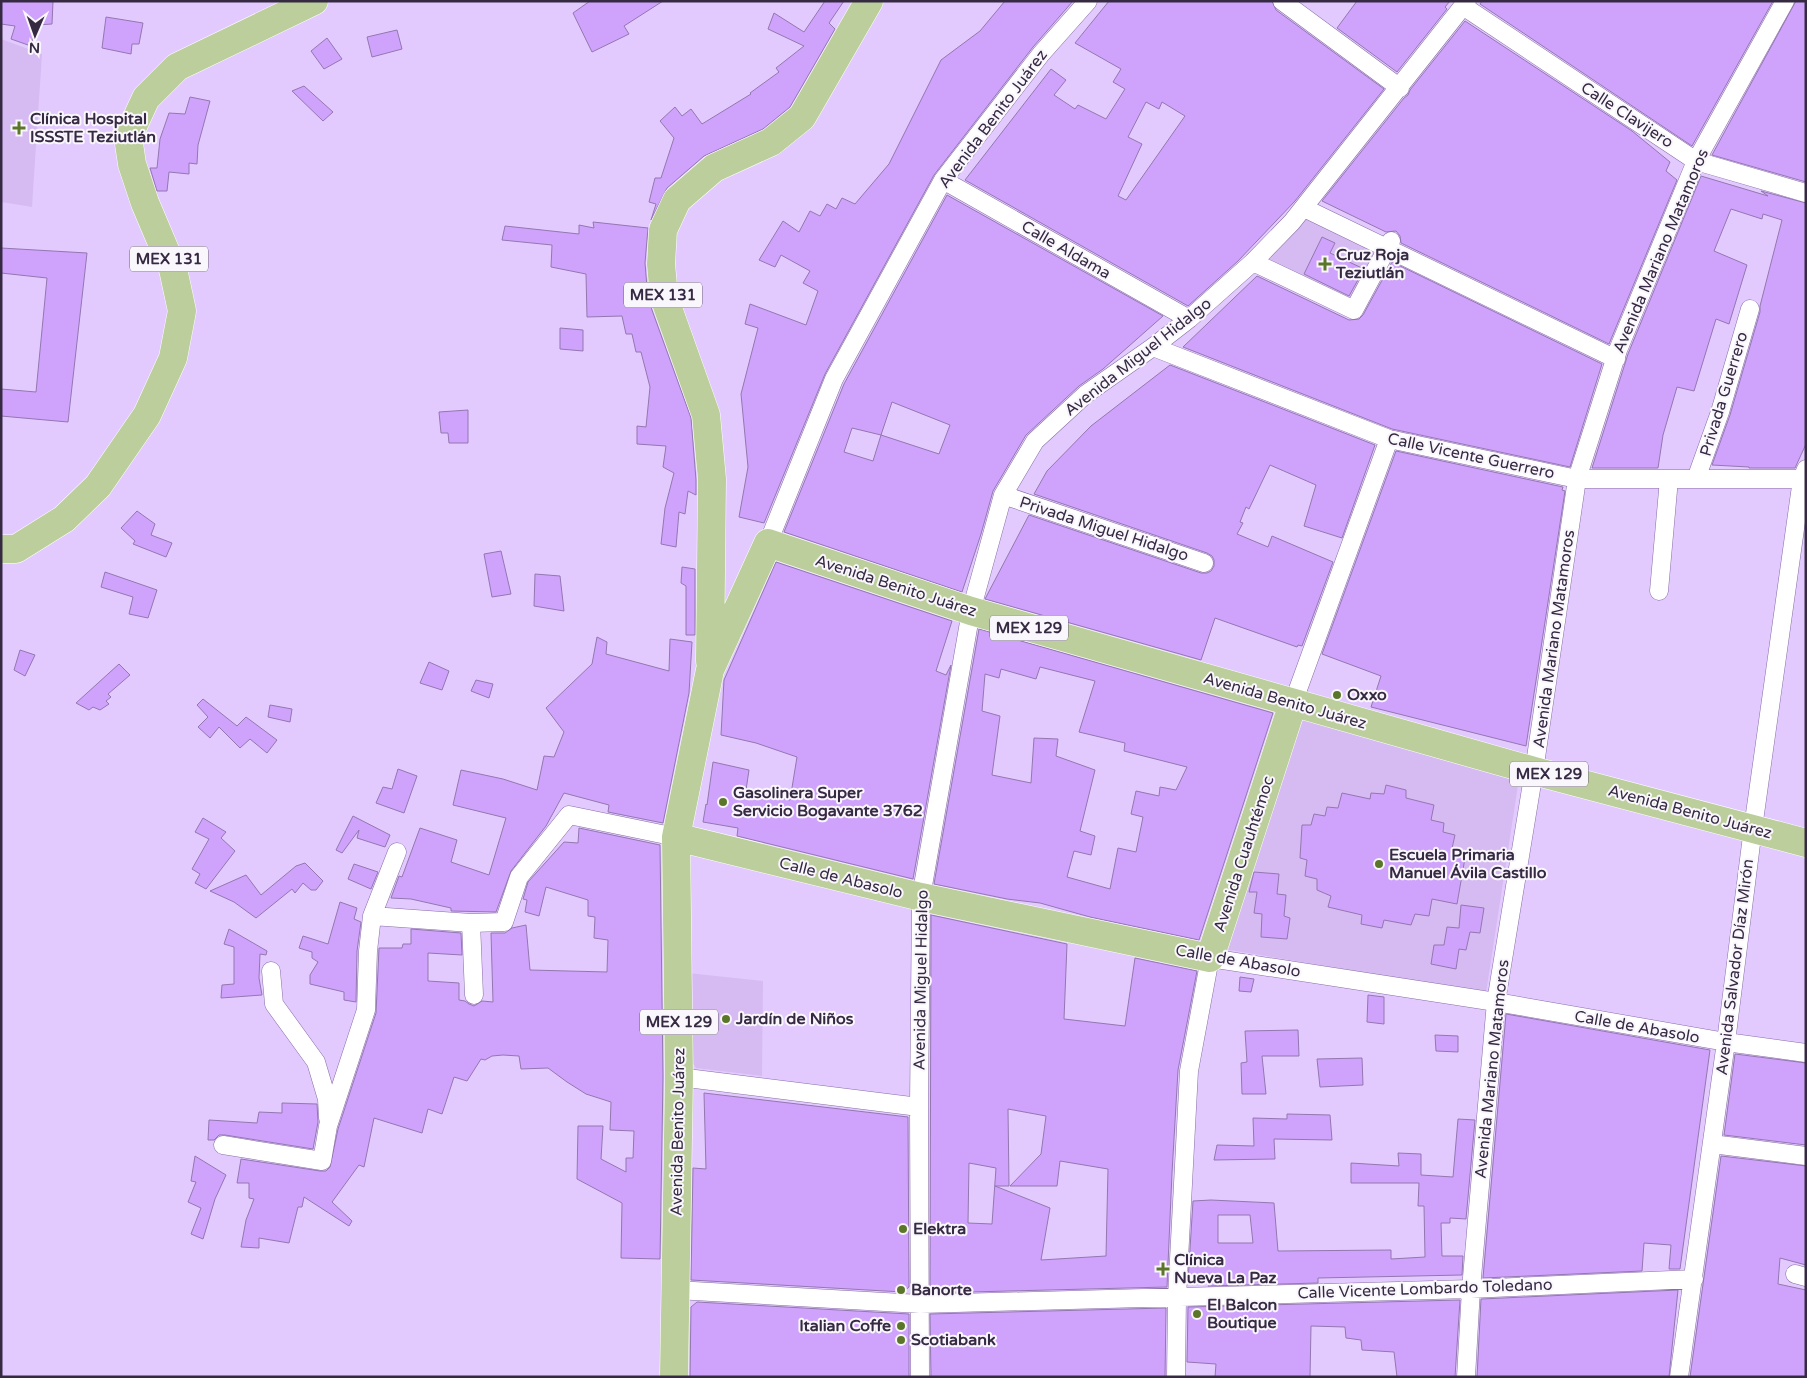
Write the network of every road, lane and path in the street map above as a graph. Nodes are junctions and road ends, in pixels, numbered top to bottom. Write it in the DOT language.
graph roads {
  1 [pos="314,1"];
  2 [pos="869,1"];
  3 [pos="1088,1"];
  4 [pos="1282,1"];
  5 [pos="1785,1"];
  6 [pos="1465,4"];
  7 [pos="1302,7"];
  8 [pos="1400,88"];
  9 [pos="1696,160"];
  10 [pos="943,180"];
  11 [pos="1806,193"];
  12 [pos="1306,204"];
  13 [pos="1386,243"];
  14 [pos="1254,260"];
  15 [pos="1750,309"];
  16 [pos="1189,320"];
  17 [pos="1153,347"];
  18 [pos="1617,355"];
  19 [pos="1389,439"];
  20 [pos="1804,476"];
  21 [pos="1577,479"];
  22 [pos="1669,479"];
  23 [pos="1696,479"];
  24 [pos="1003,495"];
  25 [pos="768,543"];
  26 [pos="1,549"];
  27 [pos="1204,562"];
  28 [pos="1659,591"];
  29 [pos="971,611"];
  30 [pos="710,670"];
  31 [pos="1293,703"];
  32 [pos="1534,771"];
  33 [pos="1753,828"];
  34 [pos="676,837"];
  35 [pos="1806,843"];
  36 [pos="397,852"];
  37 [pos="921,897"];
  38 [pos="372,916"];
  39 [pos="471,923"];
  40 [pos="1210,958"];
  41 [pos="270,971"];
  42 [pos="474,995"];
  43 [pos="1496,1002"];
  44 [pos="1726,1042"];
  45 [pos="1806,1053"];
  46 [pos="679,1077"];
  47 [pos="919,1107"];
  48 [pos="328,1126"];
  49 [pos="1712,1144"];
  50 [pos="223,1145"];
  51 [pos="1806,1156"];
  52 [pos="1694,1279"];
  53 [pos="1471,1289"];
  54 [pos="676,1290"];
  55 [pos="1177,1297"];
  56 [pos="920,1304"];
  57 [pos="674,1377"];
  58 [pos="920,1377"];
  59 [pos="1176,1377"];
  60 [pos="1466,1377"];
  61 [pos="1679,1377"];
  1 -- 26 [label="main road, MEX 131"];
  2 -- 30 [label="main road, MEX 131"];
  3 -- 10 [label="street, Avenida Benito Juárez"];
  4 -- 7 [label="street"];
  5 -- 9 [label="street, Avenida Mariano Matamoros"];
  6 -- 8 [label="street, Avenida Miguel Hidalgo"];
  6 -- 9 [label="street, Calle Clavijero"];
  7 -- 8 [label="street"];
  8 -- 12 [label="street, Avenida Miguel Hidalgo"];
  9 -- 11 [label="street, Calle Clavijero"];
  9 -- 18 [label="street, Avenida Mariano Matamoros"];
  10 -- 16 [label="street, Calle Aldama"];
  10 -- 25 [label="street, Avenida Benito Juárez"];
  12 -- 13 [label="street"];
  12 -- 14 [label="street, Avenida Miguel Hidalgo"];
  13 -- 14 [label="street"];
  13 -- 18 [label="street"];
  14 -- 16 [label="street, Avenida Miguel Hidalgo"];
  15 -- 23 [label="street, Privada Guerrero"];
  16 -- 17 [label="street, Avenida Miguel Hidalgo"];
  17 -- 19 [label="street, Calle Vicente Guerrero"];
  17 -- 24 [label="street, Avenida Miguel Hidalgo"];
  18 -- 21 [label="street, Avenida Mariano Matamoros"];
  19 -- 21 [label="street, Calle Vicente Guerrero"];
  19 -- 31 [label="street, Avenida Cuauhtémoc"];
  20 -- 23 [label="street, Calle Vicente Guerrero"];
  20 -- 33 [label="street, Avenida Salvador Díaz Mirón"];
  21 -- 22 [label="street, Calle Vicente Guerrero"];
  21 -- 32 [label="street, Avenida Mariano Matamoros"];
  22 -- 23 [label="street, Calle Vicente Guerrero"];
  22 -- 28 [label="street"];
  24 -- 27 [label="street, Privada Miguel Hidalgo"];
  24 -- 29 [label="street, Avenida Miguel Hidalgo"];
  25 -- 29 [label="main road, Avenida Benito Juárez / MEX 129"];
  25 -- 30 [label="main road, Avenida Benito Juárez / MEX 129"];
  29 -- 31 [label="main road, Avenida Benito Juárez / MEX 129"];
  29 -- 37 [label="street, Avenida Miguel Hidalgo"];
  30 -- 34 [label="main road, Avenida Benito Juárez / MEX 129"];
  31 -- 32 [label="main road, Avenida Benito Juárez / MEX 129"];
  31 -- 40 [label="main road, Avenida Cuauhtémoc"];
  32 -- 33 [label="main road, Avenida Benito Juárez / MEX 129"];
  32 -- 43 [label="street, Avenida Mariano Matamoros"];
  33 -- 35 [label="main road, Avenida Benito Juárez / MEX 129"];
  33 -- 44 [label="street, Avenida Salvador Díaz Mirón"];
  34 -- 37 [label="main road, Calle de Abasolo"];
  34 -- 39 [label="street"];
  34 -- 46 [label="main road, Avenida Benito Juárez / MEX 129"];
  36 -- 38 [label="street"];
  37 -- 40 [label="main road, Calle de Abasolo"];
  37 -- 47 [label="street, Avenida Miguel Hidalgo"];
  38 -- 39 [label="street"];
  38 -- 48 [label="street"];
  39 -- 42 [label="street"];
  40 -- 43 [label="street, Calle de Abasolo"];
  40 -- 55 [label="street, Avenida Cuauhtémoc"];
  41 -- 48 [label="street"];
  43 -- 44 [label="street, Calle de Abasolo"];
  43 -- 53 [label="street, Avenida Mariano Matamoros"];
  44 -- 45 [label="street, Calle de Abasolo"];
  44 -- 49 [label="street, Avenida Salvador Díaz Mirón"];
  46 -- 47 [label="street"];
  46 -- 54 [label="main road, Avenida Benito Juárez / MEX 129"];
  47 -- 56 [label="street, Avenida Miguel Hidalgo"];
  48 -- 50 [label="street"];
  49 -- 51 [label="street"];
  49 -- 52 [label="street, Avenida Salvador Díaz Mirón"];
  52 -- 53 [label="street, Calle Vicente Lombardo Toledano"];
  52 -- 61 [label="street, Avenida Salvador Díaz Mirón"];
  53 -- 55 [label="street, Calle Vicente Lombardo Toledano"];
  53 -- 60 [label="street, Avenida Mariano Matamoros"];
  54 -- 56 [label="street, Calle Vicente Lombardo Toledano"];
  54 -- 57 [label="main road, Avenida Benito Juárez / MEX 129"];
  55 -- 56 [label="street, Calle Vicente Lombardo Toledano"];
  55 -- 59 [label="street, Avenida Cuauhtémoc"];
  56 -- 58 [label="street, Avenida Miguel Hidalgo"];
}
